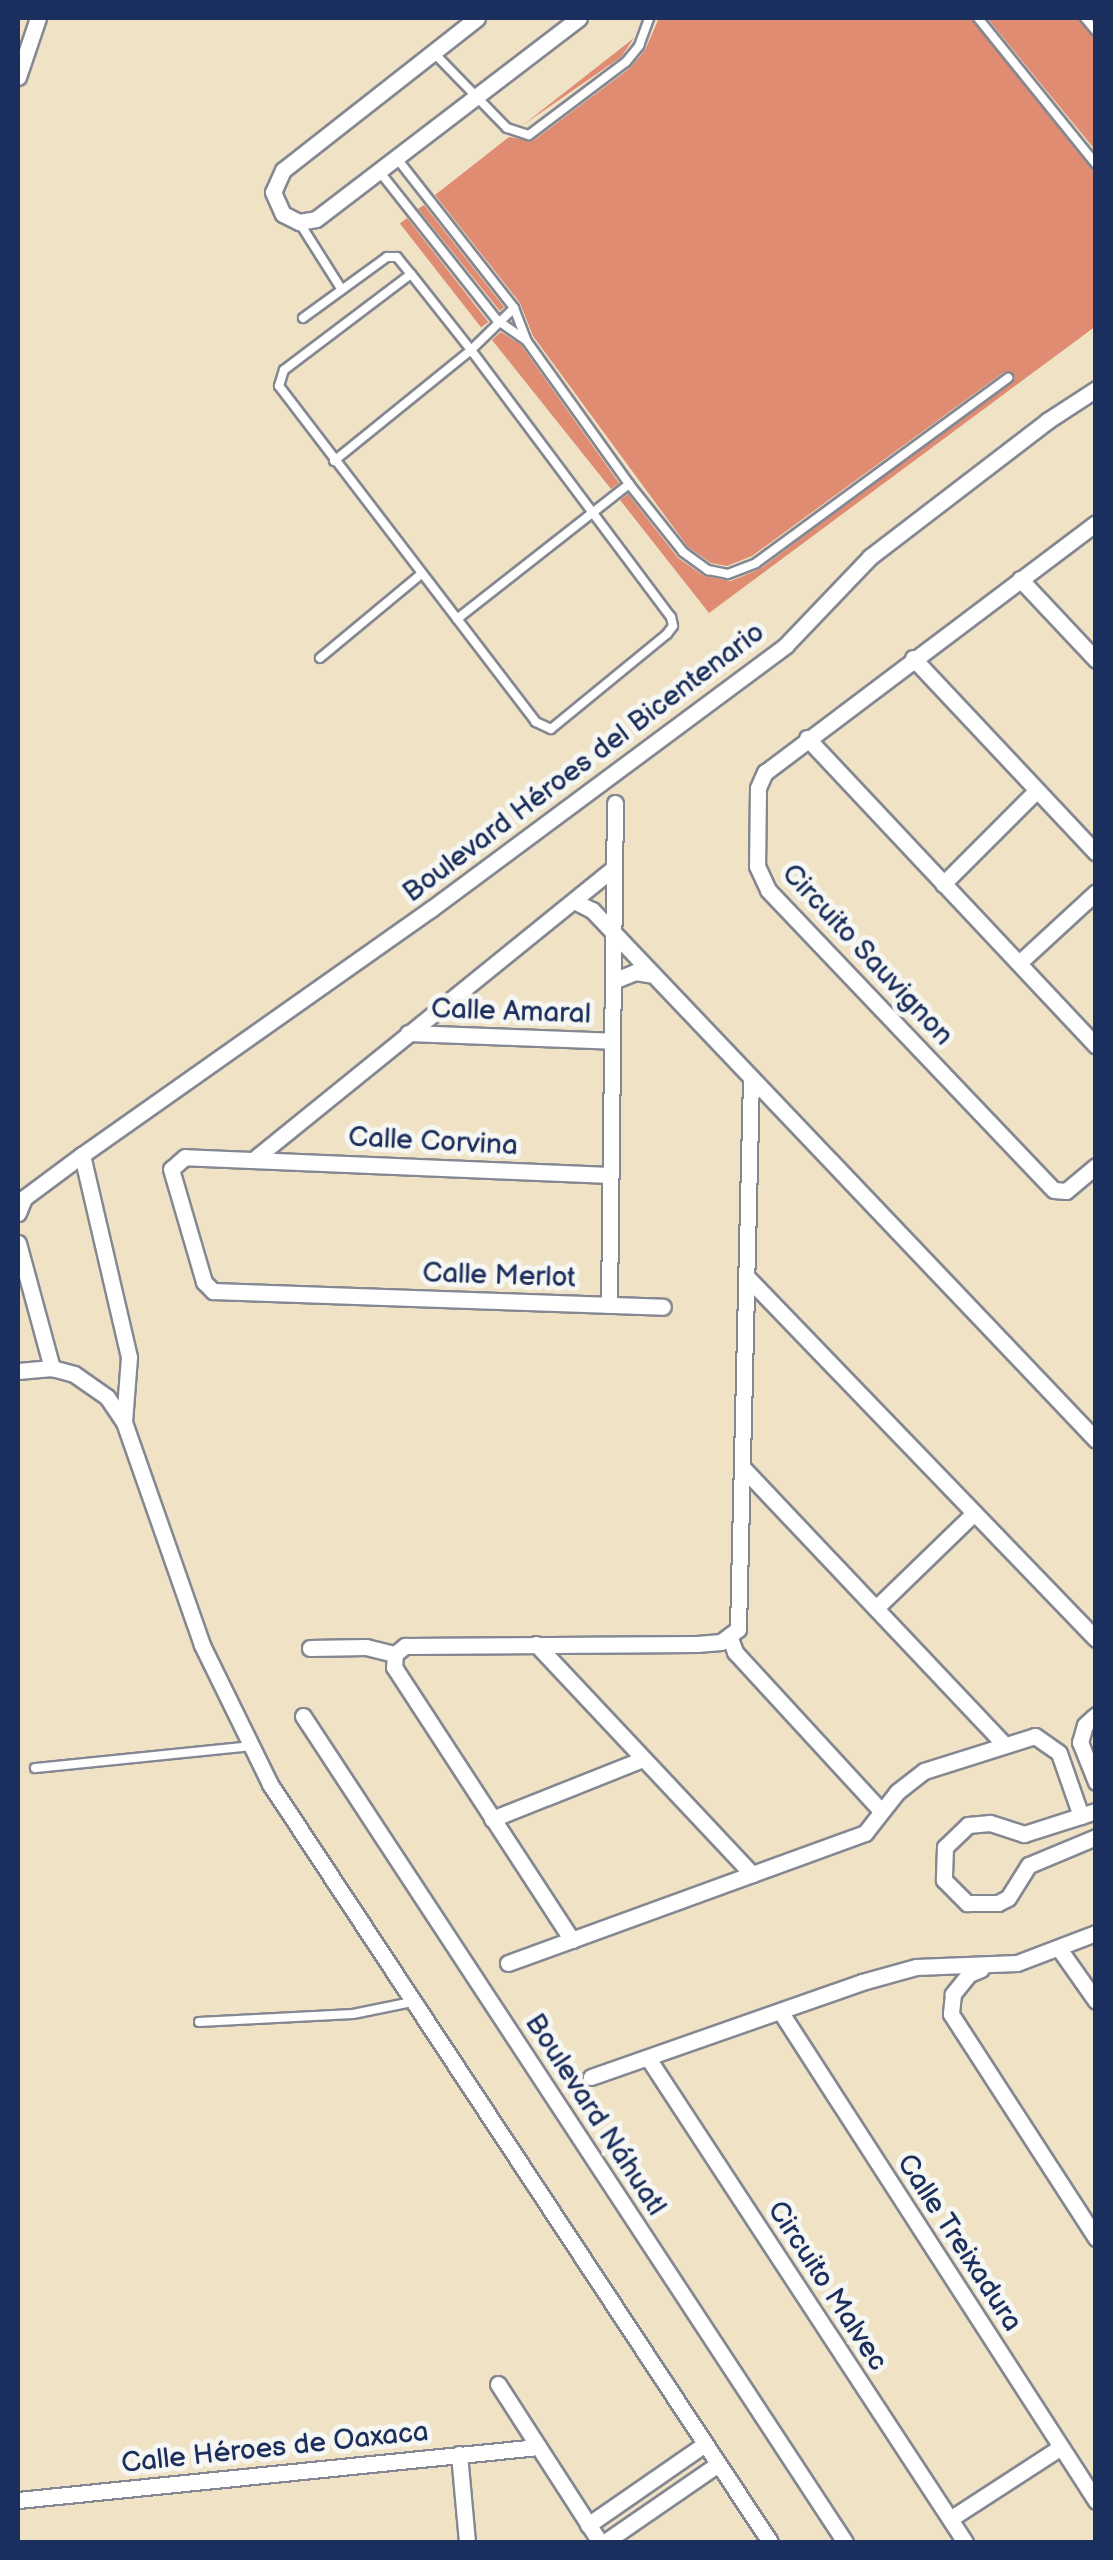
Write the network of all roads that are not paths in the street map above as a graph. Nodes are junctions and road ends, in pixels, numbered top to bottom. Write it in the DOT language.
graph roads {
  1 [pos="38,18"];
  2 [pos="476,18"];
  3 [pos="579,18"];
  4 [pos="649,18"];
  5 [pos="978,18"];
  6 [pos="1085,18"];
  7 [pos="1096,30"];
  8 [pos="433,52"];
  9 [pos="18,77"];
  10 [pos="474,95"];
  11 [pos="395,156"];
  12 [pos="1096,164"];
  13 [pos="378,170"];
  14 [pos="298,222"];
  15 [pos="411,274"];
  16 [pos="342,290"];
  17 [pos="514,308"];
  18 [pos="303,318"];
  19 [pos="497,320"];
  20 [pos="526,340"];
  21 [pos="471,350"];
  22 [pos="1008,378"];
  23 [pos="1096,389"];
  24 [pos="334,461"];
  25 [pos="630,484"];
  26 [pos="594,514"];
  27 [pos="1096,524"];
  28 [pos="421,574"];
  29 [pos="1020,579"];
  30 [pos="456,619"];
  31 [pos="320,658"];
  32 [pos="913,658"];
  33 [pos="1096,660"];
  34 [pos="807,738"];
  35 [pos="1036,791"];
  36 [pos="615,803"];
  37 [pos="1096,853"];
  38 [pos="614,868"];
  39 [pos="942,884"];
  40 [pos="1096,892"];
  41 [pos="576,902"];
  42 [pos="613,932"];
  43 [pos="1020,962"];
  44 [pos="654,975"];
  45 [pos="613,980"];
  46 [pos="408,1033"];
  47 [pos="612,1042"];
  48 [pos="1096,1046"];
  49 [pos="751,1078"];
  50 [pos="786,1115"];
  51 [pos="750,1120"];
  52 [pos="82,1154"];
  53 [pos="253,1160"];
  54 [pos="173,1163"];
  55 [pos="1096,1166"];
  56 [pos="610,1175"];
  57 [pos="18,1213"];
  58 [pos="18,1243"];
  59 [pos="747,1277"];
  60 [pos="609,1304"];
  61 [pos="662,1307"];
  62 [pos="52,1368"];
  63 [pos="18,1371"];
  64 [pos="124,1422"];
  65 [pos="1096,1440"];
  66 [pos="743,1468"];
  67 [pos="974,1513"];
  68 [pos="876,1608"];
  69 [pos="730,1638"];
  70 [pos="1096,1639"];
  71 [pos="536,1644"];
  72 [pos="310,1648"];
  73 [pos="395,1654"];
  74 [pos="1096,1715"];
  75 [pos="302,1716"];
  76 [pos="1005,1745"];
  77 [pos="250,1746"];
  78 [pos="643,1759"];
  79 [pos="35,1768"];
  80 [pos="1096,1782"];
  81 [pos="880,1812"];
  82 [pos="1088,1814"];
  83 [pos="492,1820"];
  84 [pos="1092,1839"];
  85 [pos="1096,1857"];
  86 [pos="752,1874"];
  87 [pos="1096,1933"];
  88 [pos="572,1940"];
  89 [pos="1060,1950"];
  90 [pos="508,1963"];
  91 [pos="984,1967"];
  92 [pos="1096,2001"];
  93 [pos="412,2002"];
  94 [pos="780,2011"];
  95 [pos="199,2022"];
  96 [pos="648,2058"];
  97 [pos="591,2077"];
  98 [pos="1096,2238"];
  99 [pos="498,2384"];
  100 [pos="705,2444"];
  101 [pos="538,2447"];
  102 [pos="1061,2447"];
  103 [pos="459,2454"];
  104 [pos="718,2464"];
  105 [pos="18,2500"];
  106 [pos="1096,2501"];
  107 [pos="950,2518"];
  108 [pos="588,2524"];
  109 [pos="467,2542"];
  110 [pos="602,2542"];
  111 [pos="770,2542"];
  112 [pos="845,2542"];
  113 [pos="965,2542"];
  1 -- 9 [label="street"];
  2 -- 8 [label="street"];
  3 -- 10 [label="street"];
  4 -- 10 [label="lane"];
  5 -- 12 [label="lane"];
  6 -- 7 [label="lane"];
  8 -- 10 [label="lane"];
  8 -- 14 [label="street"];
  10 -- 11 [label="street"];
  11 -- 13 [label="street"];
  11 -- 17 [label="lane"];
  13 -- 14 [label="street"];
  13 -- 19 [label="lane"];
  14 -- 16 [label="lane"];
  15 -- 16 [label="lane"];
  15 -- 21 [label="lane"];
  15 -- 24 [label="lane"];
  16 -- 18 [label="lane"];
  17 -- 19 [label="lane"];
  17 -- 20 [label="lane"];
  19 -- 20 [label="lane"];
  19 -- 21 [label="lane"];
  20 -- 25 [label="lane"];
  21 -- 24 [label="lane"];
  21 -- 26 [label="lane"];
  22 -- 25 [label="lane"];
  23 -- 52 [label="street, Boulevard Héroes del Bicentenario"];
  24 -- 28 [label="lane"];
  25 -- 26 [label="lane"];
  26 -- 30 [label="lane"];
  26 -- 30 [label="lane"];
  27 -- 29 [label="street, Circuito Sauvignon"];
  28 -- 30 [label="lane"];
  28 -- 31 [label="lane"];
  29 -- 32 [label="street, Circuito Sauvignon"];
  29 -- 33 [label="street"];
  32 -- 34 [label="street, Circuito Sauvignon"];
  32 -- 35 [label="street"];
  34 -- 39 [label="street"];
  34 -- 55 [label="street, Circuito Sauvignon"];
  35 -- 37 [label="street"];
  35 -- 39 [label="street"];
  36 -- 38 [label="street, Calle Merlot"];
  38 -- 41 [label="street"];
  38 -- 42 [label="street, Calle Merlot"];
  39 -- 43 [label="street"];
  40 -- 43 [label="street"];
  41 -- 42 [label="street"];
  41 -- 46 [label="street"];
  42 -- 44 [label="street"];
  42 -- 45 [label="street, Calle Merlot"];
  43 -- 48 [label="street"];
  44 -- 45 [label="street, Calle Amaral"];
  44 -- 49 [label="street"];
  45 -- 47 [label="street, Calle Merlot"];
  46 -- 47 [label="street, Calle Amaral"];
  46 -- 53 [label="street"];
  47 -- 56 [label="street, Calle Merlot"];
  49 -- 50 [label="street"];
  49 -- 51 [label="street"];
  50 -- 51 [label="street"];
  50 -- 65 [label="street"];
  51 -- 59 [label="street"];
  52 -- 57 [label="street, Boulevard Héroes del Bicentenario"];
  52 -- 64 [label="street"];
  53 -- 54 [label="street, Calle Corvina"];
  53 -- 56 [label="street, Calle Corvina"];
  54 -- 60 [label="street, Calle Merlot"];
  56 -- 60 [label="street, Calle Merlot"];
  58 -- 62 [label="street"];
  59 -- 66 [label="street"];
  59 -- 67 [label="street"];
  60 -- 61 [label="street"];
  62 -- 63 [label="street"];
  62 -- 64 [label="street"];
  64 -- 77 [label="street"];
  66 -- 68 [label="street"];
  66 -- 69 [label="street"];
  67 -- 68 [label="street"];
  67 -- 70 [label="street"];
  68 -- 76 [label="street"];
  69 -- 71 [label="street"];
  69 -- 81 [label="street"];
  71 -- 73 [label="street"];
  71 -- 78 [label="street"];
  72 -- 73 [label="street"];
  73 -- 83 [label="street"];
  74 -- 80 [label="street"];
  75 -- 112 [label="street, Boulevard Náhuatl"];
  76 -- 81 [label="street"];
  76 -- 82 [label="street"];
  77 -- 79 [label="lane"];
  77 -- 93 [label="street"];
  78 -- 83 [label="street"];
  78 -- 86 [label="street"];
  81 -- 86 [label="street"];
  82 -- 84 [label="street"];
  83 -- 88 [label="street"];
  84 -- 85 [label="street"];
  86 -- 88 [label="street"];
  87 -- 89 [label="street"];
  88 -- 90 [label="street"];
  89 -- 91 [label="street"];
  89 -- 92 [label="street"];
  91 -- 94 [label="street"];
  91 -- 98 [label="street"];
  93 -- 95 [label="lane"];
  93 -- 100 [label="street"];
  94 -- 96 [label="street"];
  94 -- 102 [label="street, Calle Treixadura"];
  96 -- 97 [label="street"];
  96 -- 107 [label="street, Circuito Malvec"];
  99 -- 101 [label="street"];
  100 -- 104 [label="street"];
  100 -- 108 [label="street"];
  101 -- 103 [label="street, Calle Héroes de Oaxaca"];
  101 -- 108 [label="street"];
  102 -- 106 [label="street, Calle Treixadura"];
  102 -- 107 [label="street"];
  103 -- 105 [label="street, Calle Héroes de Oaxaca"];
  103 -- 109 [label="street"];
  104 -- 110 [label="street"];
  104 -- 111 [label="street"];
  107 -- 113 [label="street, Circuito Malvec"];
  108 -- 110 [label="street"];
}
